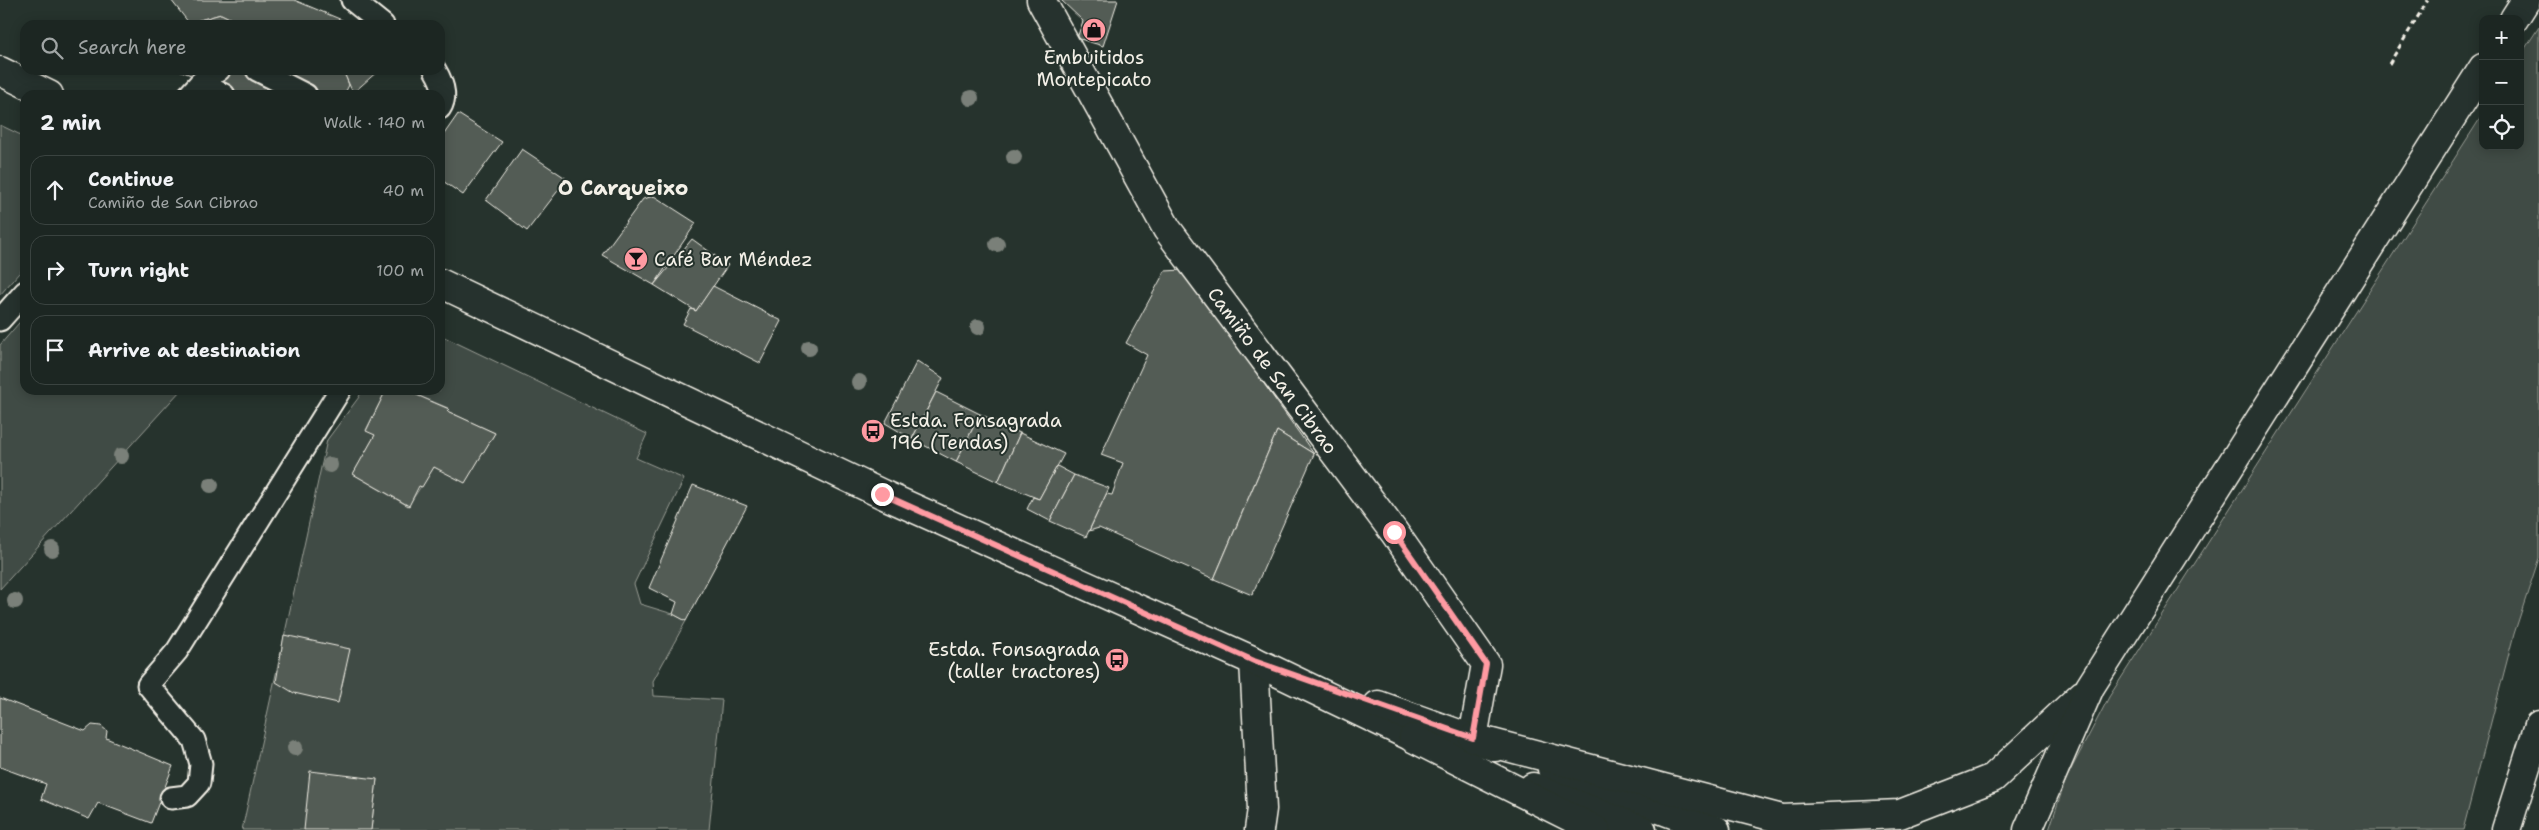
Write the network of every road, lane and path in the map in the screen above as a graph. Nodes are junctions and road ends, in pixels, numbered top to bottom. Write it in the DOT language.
graph roads {
  1 [pos="352,0"];
  2 [pos="1041,0"];
  3 [pos="2428,0"];
  4 [pos="2526,0"];
  5 [pos="2517,15"];
  6 [pos="378,20"];
  7 [pos="2389,64"];
  8 [pos="0,71"];
  9 [pos="2479,74"];
  10 [pos="213,75"];
  11 [pos="267,75"];
  12 [pos="438,75"];
  13 [pos="195,89"];
  14 [pos="39,90"];
  15 [pos="296,90"];
  16 [pos="442,90"];
  17 [pos="445,285"];
  18 [pos="20,298"];
  19 [pos="0,320"];
  20 [pos="337,395"];
  21 [pos="1254,661"];
  22 [pos="2090,687"];
  23 [pos="2539,725"];
  24 [pos="1412,738"];
  25 [pos="1473,738"];
  26 [pos="171,798"];
  27 [pos="1259,830"];
  28 [pos="1596,830"];
  29 [pos="1642,830"];
  30 [pos="1716,830"];
  31 [pos="2028,830"];
  32 [pos="2506,830"];
  1 -- 6 [label="lane"];
  2 -- 25 [label="main road, Camiño de San Cibrao"];
  3 -- 7 [label="path"];
  4 -- 5 [label="main road"];
  8 -- 14 [label="main road"];
  9 -- 22 [label="main road"];
  10 -- 13 [label="lane"];
  11 -- 15 [label="lane"];
  12 -- 16 [label="lane"];
  17 -- 21 [label="main road"];
  18 -- 19 [label="lane"];
  20 -- 26 [label="lane"];
  21 -- 24 [label="main road"];
  21 -- 25 [label="main road"];
  21 -- 27 [label="main road"];
  22 -- 25 [label="main road"];
  22 -- 31 [label="main road"];
  23 -- 32 [label="main road"];
  24 -- 28 [label="main road"];
  24 -- 29 [label="main road"];
  25 -- 30 [label="main road"];
}
